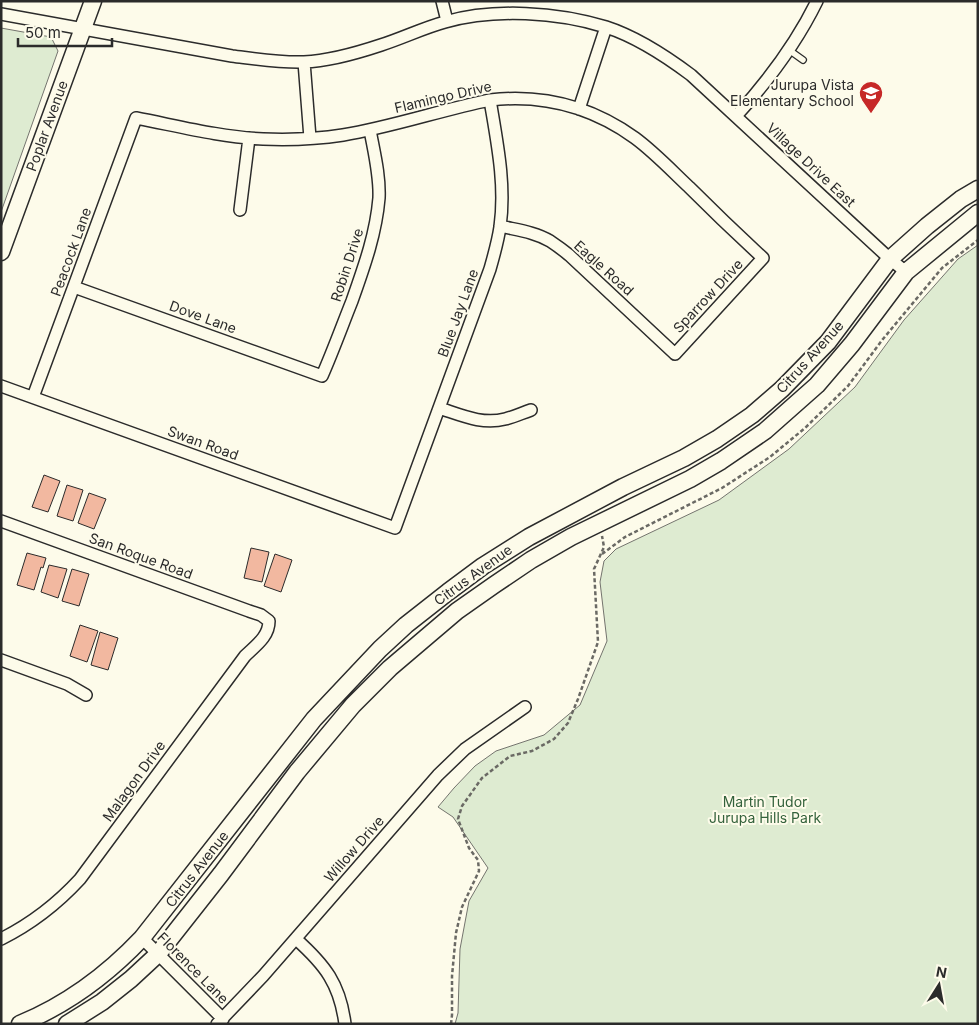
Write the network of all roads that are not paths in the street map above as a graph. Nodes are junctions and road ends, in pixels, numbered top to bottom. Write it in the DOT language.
graph roads {
  1 [pos="93,1"];
  2 [pos="442,1"];
  3 [pos="817,1"];
  4 [pos="1,14"];
  5 [pos="447,22"];
  6 [pos="606,27"];
  7 [pos="83,29"];
  8 [pos="789,50"];
  9 [pos="803,60"];
  10 [pos="304,62"];
  11 [pos="490,100"];
  12 [pos="579,108"];
  13 [pos="736,116"];
  14 [pos="136,118"];
  15 [pos="370,130"];
  16 [pos="249,138"];
  17 [pos="310,138"];
  18 [pos="978,189"];
  19 [pos="240,210"];
  20 [pos="978,213"];
  21 [pos="500,226"];
  22 [pos="1,252"];
  23 [pos="763,258"];
  24 [pos="890,259"];
  25 [pos="906,272"];
  26 [pos="74,286"];
  27 [pos="675,354"];
  28 [pos="322,376"];
  29 [pos="1,386"];
  30 [pos="33,398"];
  31 [pos="440,408"];
  32 [pos="531,410"];
  33 [pos="1,521"];
  34 [pos="395,528"];
  35 [pos="269,621"];
  36 [pos="1,660"];
  37 [pos="86,695"];
  38 [pos="525,707"];
  39 [pos="142,938"];
  40 [pos="1,939"];
  41 [pos="296,939"];
  42 [pos="158,954"];
  43 [pos="220,1021"];
  44 [pos="20,1024"];
  45 [pos="67,1024"];
  46 [pos="345,1024"];
  1 -- 7 [label="street, Poplar Avenue"];
  2 -- 5 [label="street"];
  3 -- 8 [label="street"];
  4 -- 7 [label="street, Village Drive East"];
  5 -- 6 [label="street, Village Drive East"];
  5 -- 10 [label="street, Village Drive East"];
  6 -- 12 [label="street"];
  6 -- 13 [label="street, Village Drive East"];
  7 -- 10 [label="street, Village Drive East"];
  7 -- 22 [label="street, Poplar Avenue"];
  8 -- 9 [label="lane"];
  8 -- 13 [label="street"];
  10 -- 17 [label="street"];
  11 -- 12 [label="street, Flamingo Drive"];
  11 -- 15 [label="street, Flamingo Drive"];
  11 -- 21 [label="street, Blue Jay Lane"];
  12 -- 23 [label="street, Flamingo Drive"];
  13 -- 24 [label="street, Village Drive East"];
  14 -- 16 [label="street, Flamingo Drive"];
  14 -- 26 [label="street, Peacock Lane"];
  15 -- 17 [label="street, Flamingo Drive"];
  15 -- 28 [label="street, Robin Drive"];
  16 -- 17 [label="street, Flamingo Drive"];
  16 -- 19 [label="street"];
  18 -- 24 [label="street, Citrus Avenue"];
  20 -- 25 [label="street, Citrus Avenue"];
  21 -- 27 [label="street, Eagle Road"];
  21 -- 31 [label="street, Blue Jay Lane"];
  23 -- 27 [label="street, Sparrow Drive"];
  24 -- 25 [label="street, Village Drive East"];
  24 -- 39 [label="street, Citrus Avenue"];
  25 -- 42 [label="street, Citrus Avenue"];
  26 -- 28 [label="street, Dove Lane"];
  26 -- 30 [label="street, Peacock Lane"];
  29 -- 30 [label="street, Swan Road"];
  30 -- 34 [label="street, Swan Road"];
  31 -- 32 [label="street"];
  31 -- 34 [label="street, Blue Jay Lane"];
  33 -- 35 [label="street, San Roque Road"];
  35 -- 40 [label="street, Malagon Drive"];
  36 -- 37 [label="street"];
  38 -- 41 [label="street, Willow Drive"];
  39 -- 42 [label="street, Florence Lane"];
  39 -- 44 [label="street, Citrus Avenue"];
  41 -- 43 [label="street, Willow Drive"];
  41 -- 46 [label="street"];
  42 -- 43 [label="street, Florence Lane"];
  42 -- 45 [label="street, Citrus Avenue"];
}
